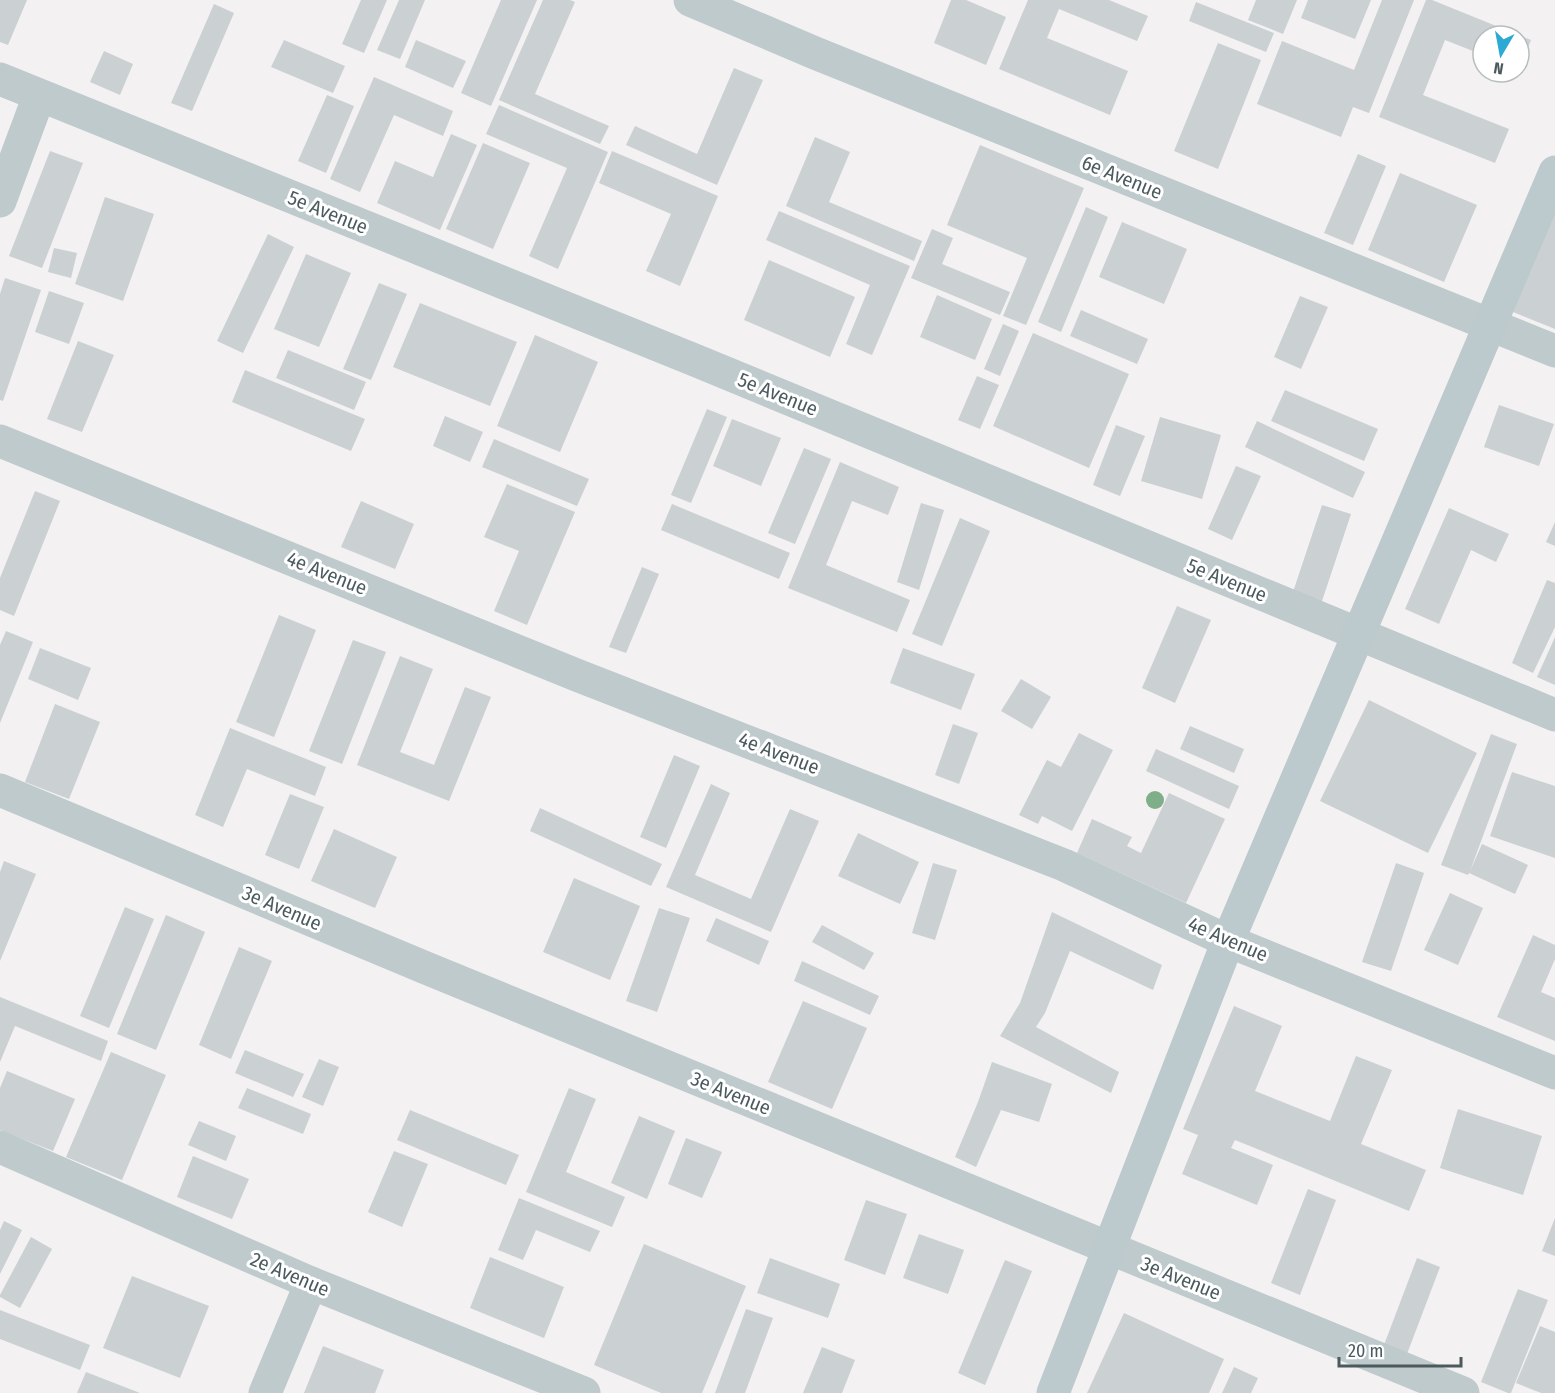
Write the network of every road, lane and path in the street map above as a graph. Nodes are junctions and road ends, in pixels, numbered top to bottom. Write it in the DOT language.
graph roads {
  1 [pos="690,0"];
  2 [pos="0,79"];
  3 [pos="39,96"];
  4 [pos="1555,172"];
  5 [pos="0,201"];
  6 [pos="1489,325"];
  7 [pos="1555,351"];
  8 [pos="0,441"];
  9 [pos="1358,634"];
  10 [pos="1555,715"];
  11 [pos="0,790"];
  12 [pos="1228,941"];
  13 [pos="1555,1073"];
  14 [pos="0,1147"];
  15 [pos="1110,1249"];
  16 [pos="311,1283"];
  17 [pos="265,1393"];
  18 [pos="584,1393"];
  19 [pos="1053,1393"];
  20 [pos="1463,1393"];
  1 -- 6 [label="street, 6e Avenue"];
  2 -- 3 [label="street, 5e Avenue"];
  3 -- 5 [label="street"];
  3 -- 9 [label="street, 5e Avenue"];
  4 -- 6 [label="street"];
  6 -- 7 [label="street, 6e Avenue"];
  6 -- 9 [label="street"];
  8 -- 12 [label="street, 4e Avenue"];
  9 -- 10 [label="street, 5e Avenue"];
  9 -- 12 [label="street"];
  11 -- 15 [label="street, 3e Avenue"];
  12 -- 13 [label="street, 4e Avenue"];
  12 -- 15 [label="street"];
  14 -- 16 [label="street, 2e Avenue"];
  15 -- 19 [label="street"];
  15 -- 20 [label="street, 3e Avenue"];
  16 -- 17 [label="street"];
  16 -- 18 [label="street, 2e Avenue"];
}
